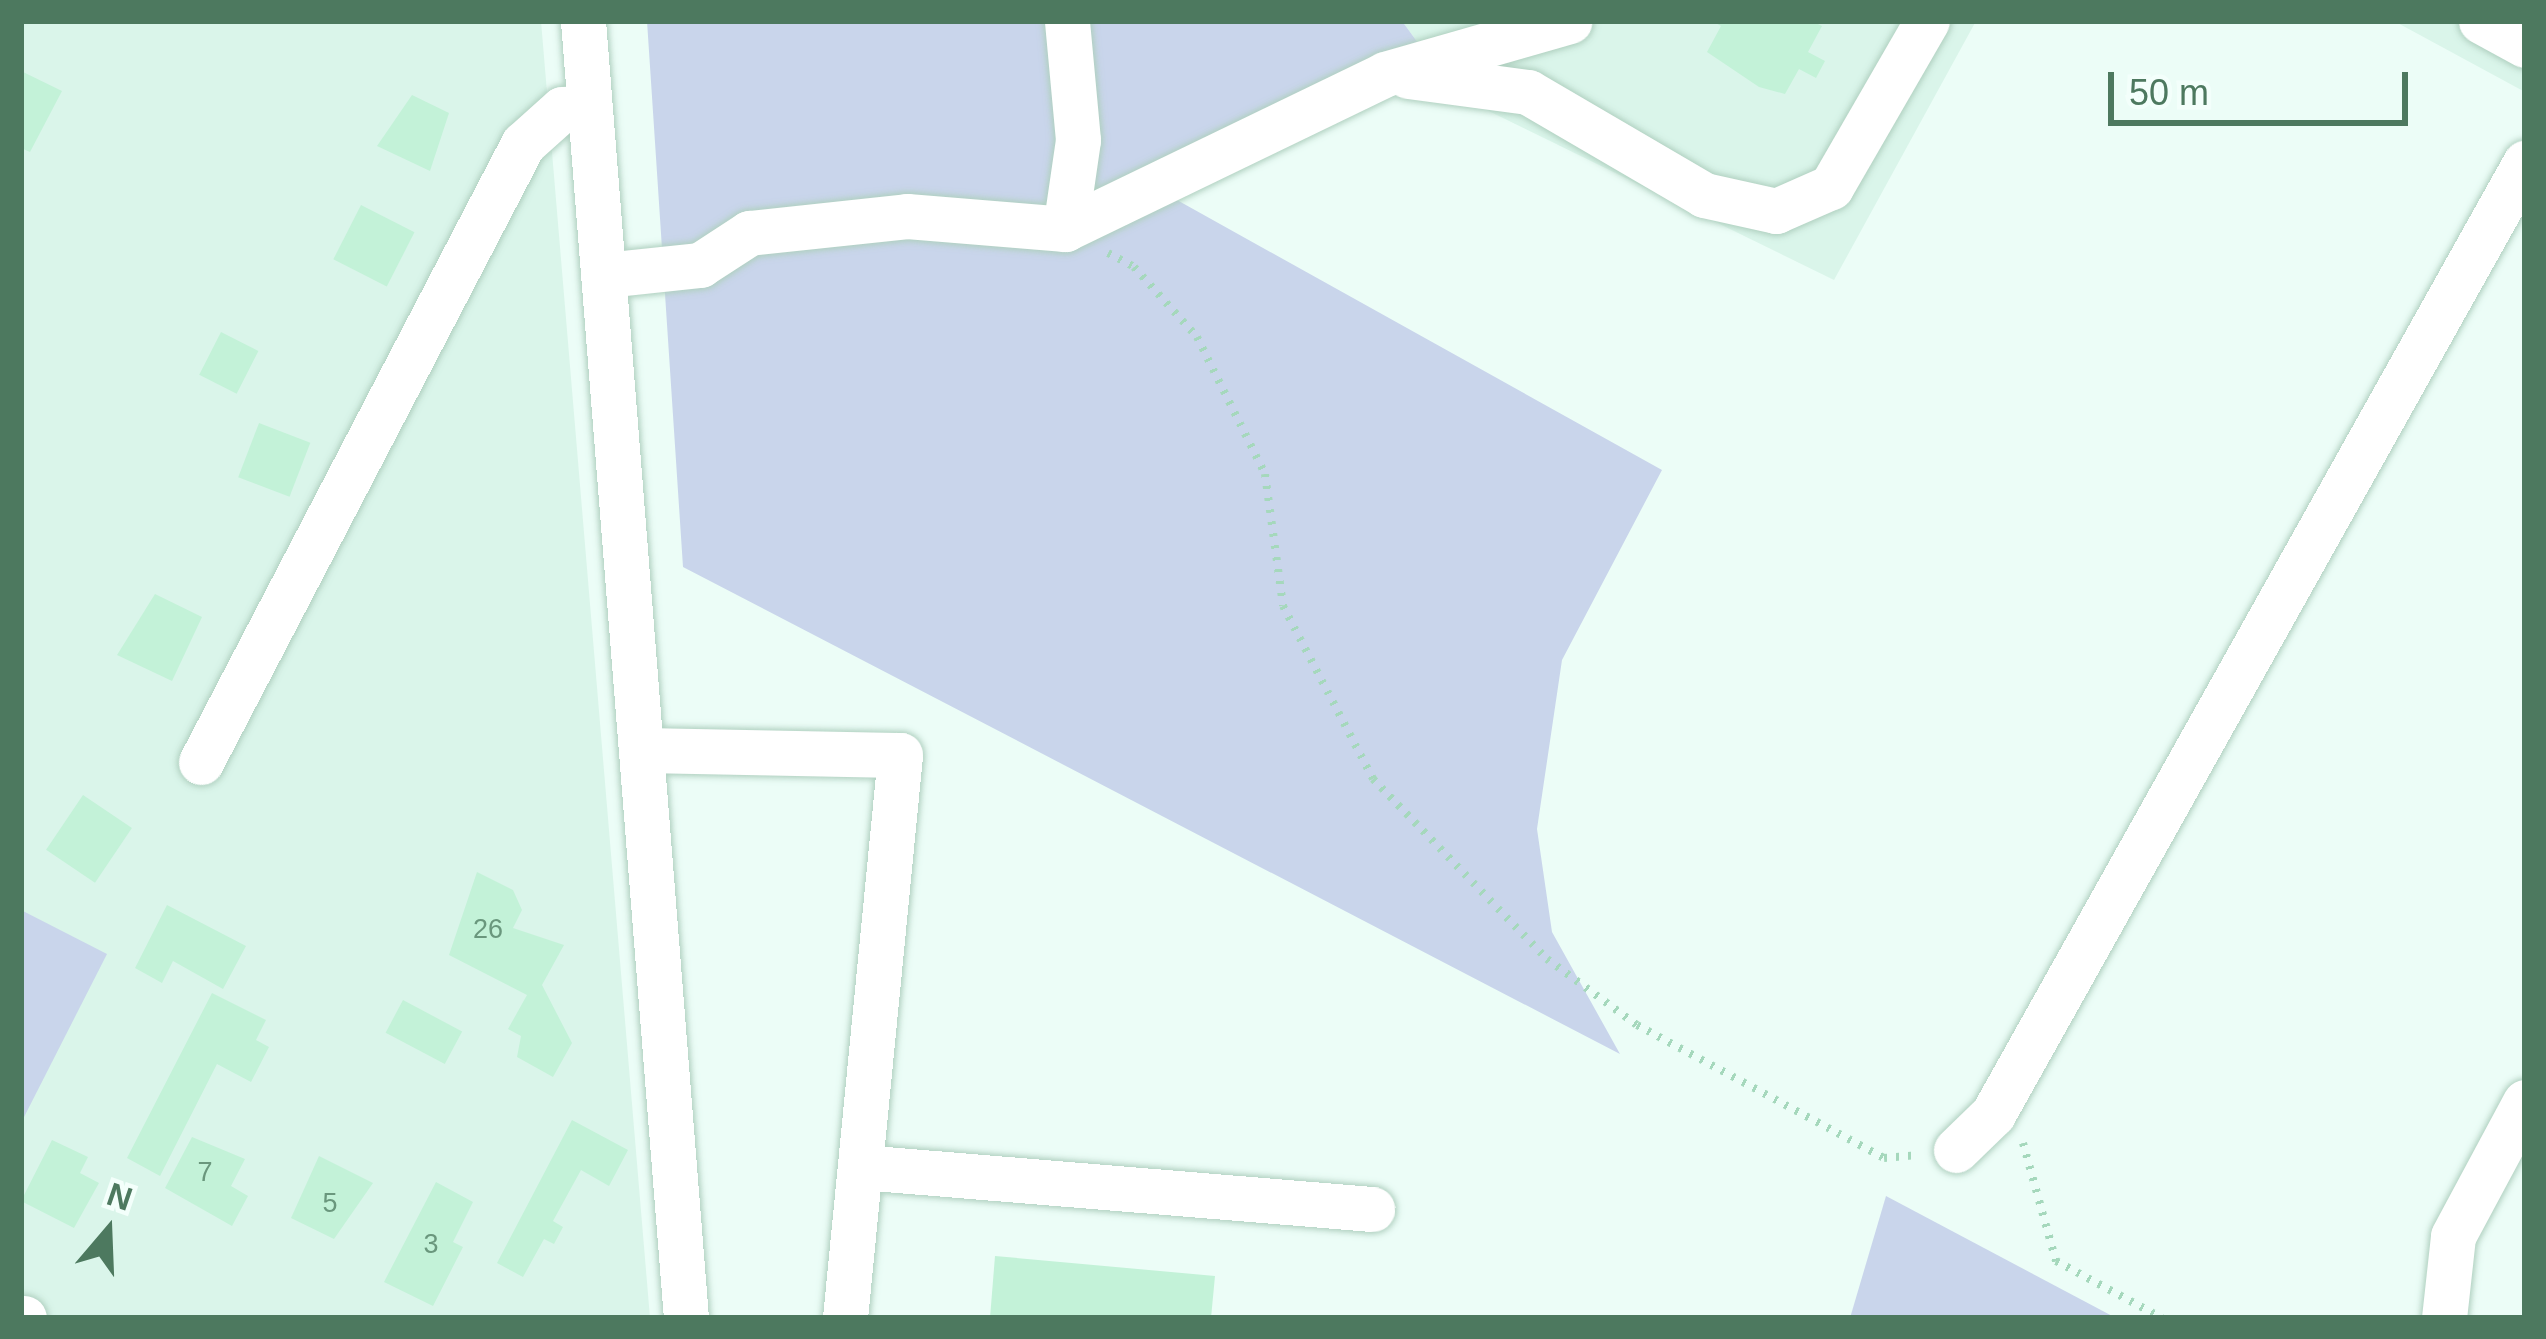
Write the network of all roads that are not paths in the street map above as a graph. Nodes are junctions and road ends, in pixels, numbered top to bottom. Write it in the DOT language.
graph roads {
  1 [pos="584,21"];
  2 [pos="1067,21"];
  3 [pos="1570,21"];
  4 [pos="1927,21"];
  5 [pos="2481,21"];
  6 [pos="2525,45"];
  7 [pos="1385,74"];
  8 [pos="590,108"];
  9 [pos="2525,163"];
  10 [pos="1065,229"];
  11 [pos="605,274"];
  12 [pos="641,750"];
  13 [pos="201,762"];
  14 [pos="2525,1102"];
  15 [pos="1956,1150"];
  16 [pos="862,1167"];
  17 [pos="1372,1209"];
  18 [pos="686,1318"];
  19 [pos="844,1318"];
  20 [pos="2444,1318"];
  1 -- 8 [label="street"];
  2 -- 10 [label="street"];
  3 -- 7 [label="street"];
  4 -- 7 [label="street"];
  5 -- 6 [label="street"];
  7 -- 10 [label="street"];
  8 -- 11 [label="street"];
  8 -- 13 [label="street"];
  9 -- 15 [label="street"];
  10 -- 11 [label="street"];
  11 -- 12 [label="street"];
  12 -- 16 [label="street"];
  12 -- 18 [label="street"];
  14 -- 20 [label="street"];
  16 -- 17 [label="street"];
  16 -- 19 [label="street"];
}
